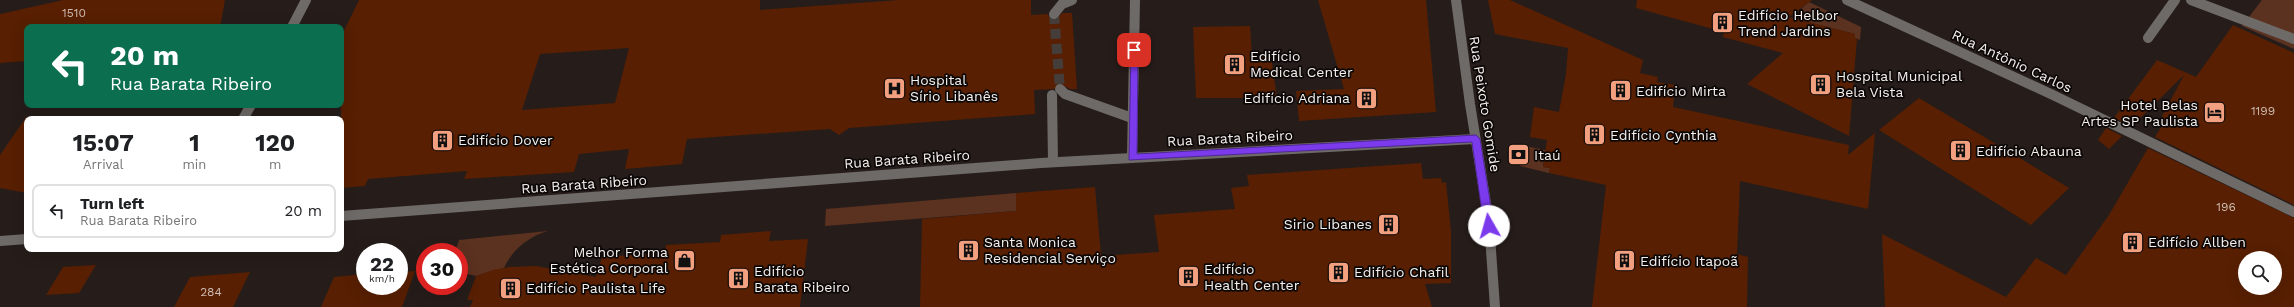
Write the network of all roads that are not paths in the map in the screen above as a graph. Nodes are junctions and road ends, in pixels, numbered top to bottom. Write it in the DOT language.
graph roads {
  1 [pos="306,0"];
  2 [pos="1072,0"];
  3 [pos="1135,0"];
  4 [pos="1456,0"];
  5 [pos="1847,0"];
  6 [pos="2175,0"];
  7 [pos="2191,0"];
  8 [pos="1062,2"];
  9 [pos="1054,14"];
  10 [pos="294,24"];
  11 [pos="2148,38"];
  12 [pos="2294,39"];
  13 [pos="1132,118"];
  14 [pos="1476,139"];
  15 [pos="1132,157"];
  16 [pos="1053,162"];
  17 [pos="2294,212"];
  18 [pos="344,216"];
  19 [pos="24,239"];
  20 [pos="0,241"];
  21 [pos="1495,307"];
  1 -- 10 [label="street"];
  2 -- 8 [label="street"];
  3 -- 13 [label="street"];
  4 -- 14 [label="street, Rua Peixoto Gomide"];
  5 -- 17 [label="street, Rua Antônio Carlos"];
  6 -- 11 [label="street"];
  7 -- 12 [label="street"];
  8 -- 9 [label="street"];
  13 -- 15 [label="street"];
  13 -- 16 [label="street"];
  14 -- 15 [label="street, Rua Barata Ribeiro"];
  14 -- 21 [label="street, Rua Peixoto Gomide"];
  15 -- 16 [label="street, Rua Barata Ribeiro"];
  16 -- 18 [label="street, Rua Barata Ribeiro"];
  19 -- 20 [label="street"];
}
